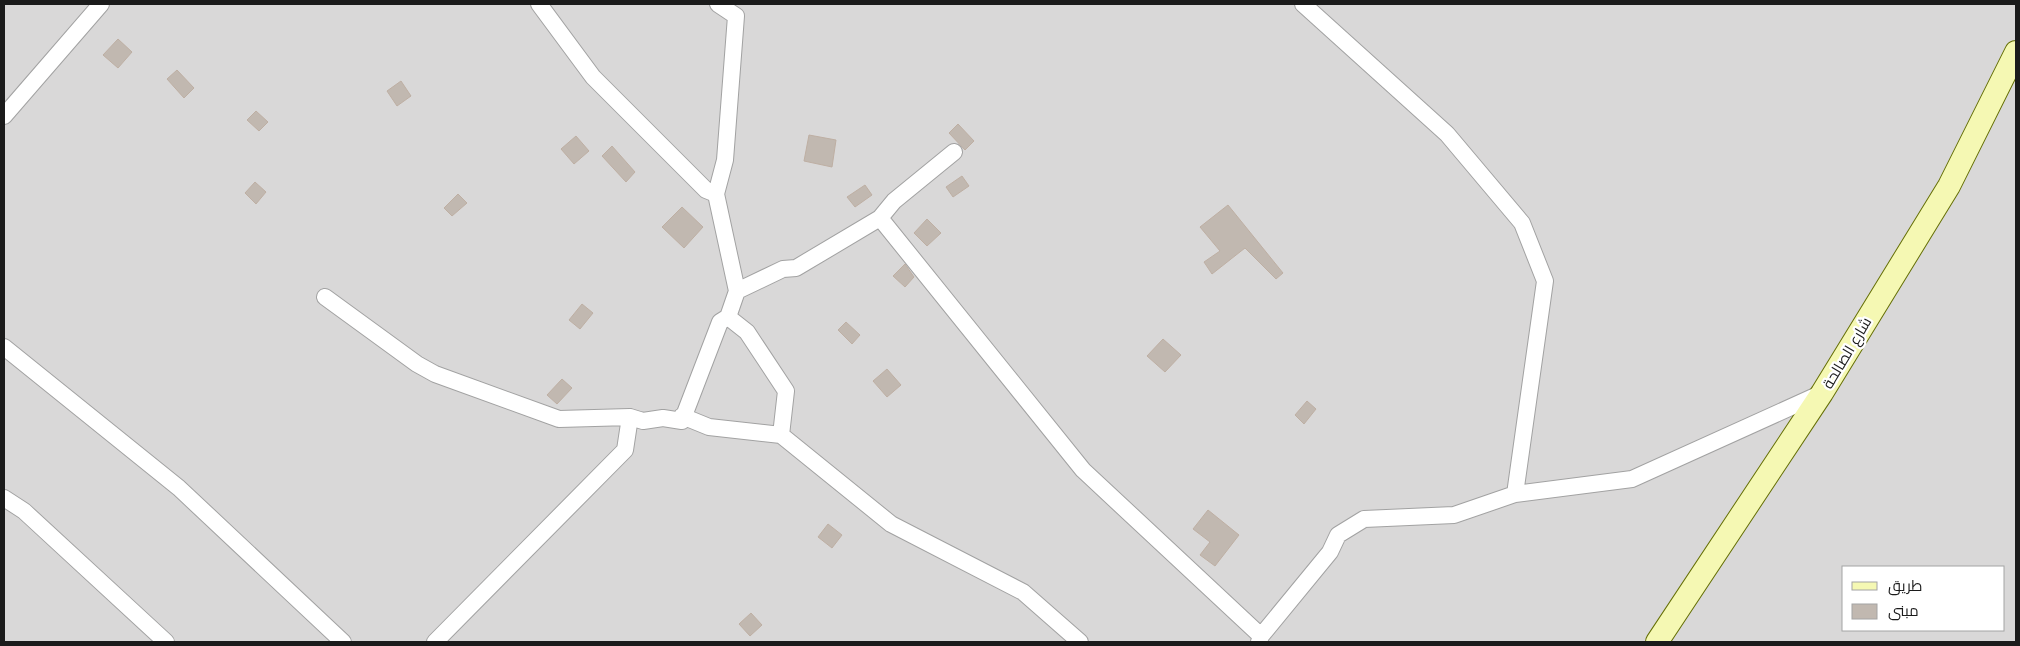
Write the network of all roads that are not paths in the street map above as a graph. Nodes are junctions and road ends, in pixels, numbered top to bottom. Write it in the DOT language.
graph roads {
  1 [pos="101,4"];
  2 [pos="539,4"];
  3 [pos="718,4"];
  4 [pos="1303,4"];
  5 [pos="2016,52"];
  6 [pos="4,116"];
  7 [pos="954,152"];
  8 [pos="716,194"];
  9 [pos="880,218"];
  10 [pos="738,291"];
  11 [pos="325,297"];
  12 [pos="728,317"];
  13 [pos="4,347"];
  14 [pos="1822,393"];
  15 [pos="630,417"];
  16 [pos="683,419"];
  17 [pos="781,435"];
  18 [pos="1514,494"];
  19 [pos="4,498"];
  20 [pos="1260,639"];
  21 [pos="166,642"];
  22 [pos="343,642"];
  23 [pos="436,642"];
  24 [pos="1080,642"];
  25 [pos="1657,642"];
  1 -- 6 [label="street"];
  2 -- 8 [label="street"];
  3 -- 8 [label="street"];
  4 -- 18 [label="street"];
  5 -- 14 [label="main road, شارع الصالحة"];
  7 -- 9 [label="street"];
  8 -- 10 [label="street"];
  9 -- 10 [label="street"];
  9 -- 20 [label="street"];
  10 -- 12 [label="street"];
  11 -- 15 [label="street"];
  12 -- 16 [label="street"];
  12 -- 17 [label="street"];
  13 -- 22 [label="street"];
  14 -- 18 [label="street"];
  14 -- 25 [label="main road, شارع الصالحة"];
  15 -- 16 [label="street"];
  15 -- 23 [label="street"];
  16 -- 17 [label="street"];
  17 -- 24 [label="street"];
  18 -- 20 [label="street"];
  19 -- 21 [label="street"];
}
